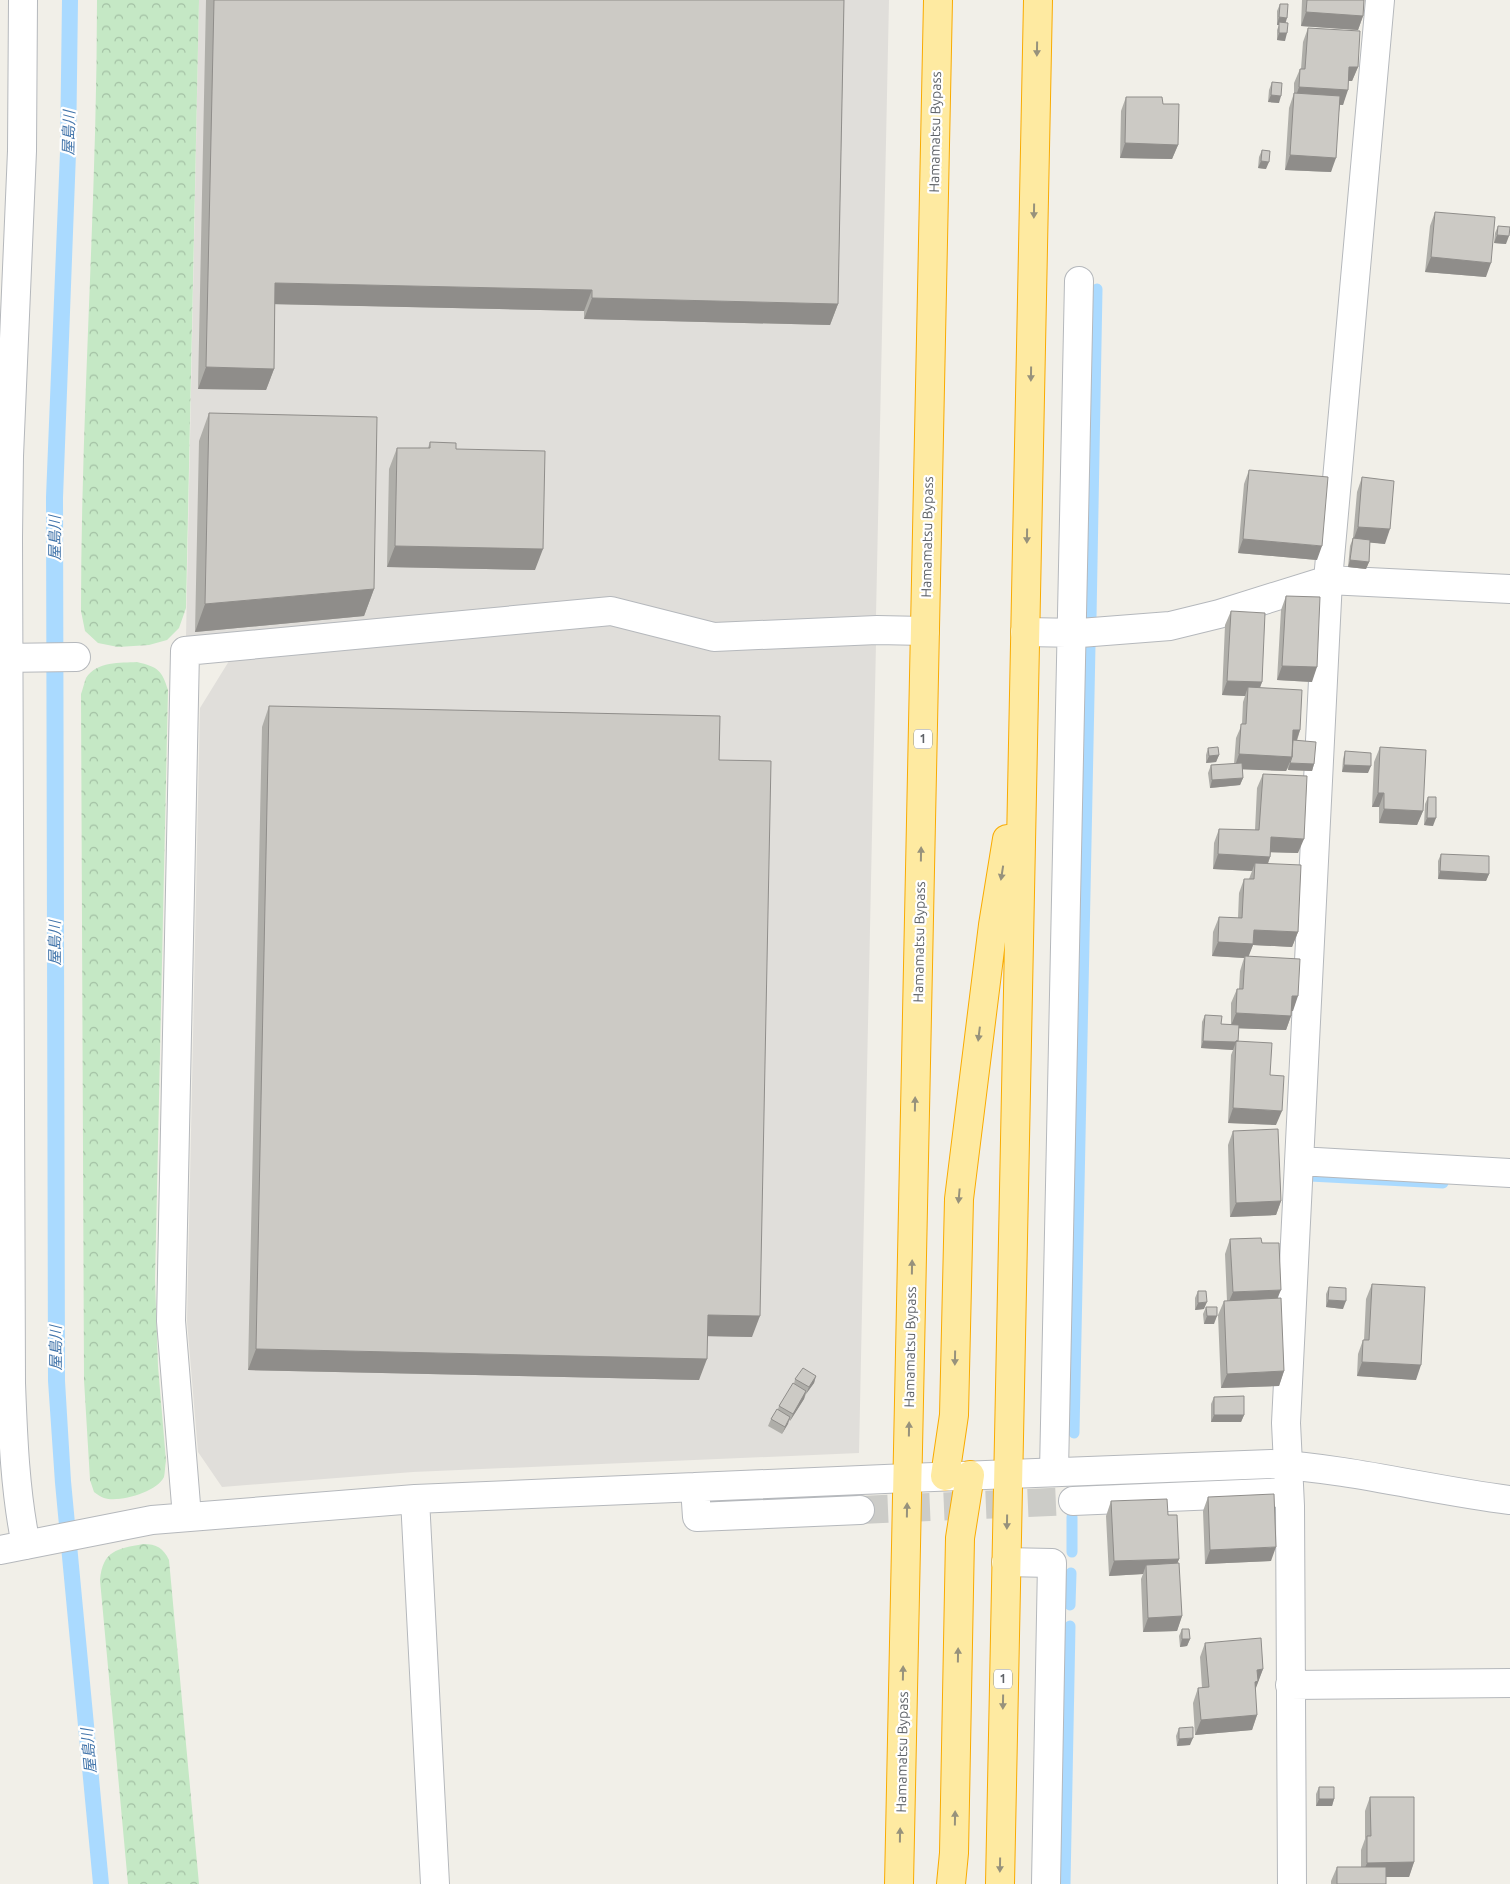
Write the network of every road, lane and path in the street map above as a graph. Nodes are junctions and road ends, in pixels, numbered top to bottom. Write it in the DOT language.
graph roads {
  1 [pos="23,0"];
  2 [pos="938,0"];
  3 [pos="1038,0"];
  4 [pos="1380,0"];
  5 [pos="1079,281"];
  6 [pos="1328,580"];
  7 [pos="1510,589"];
  8 [pos="925,630"];
  9 [pos="1025,632"];
  10 [pos="1072,633"];
  11 [pos="13,657"];
  12 [pos="76,657"];
  13 [pos="1023,739"];
  14 [pos="1299,1162"];
  15 [pos="1510,1173"];
  16 [pos="1287,1465"];
  17 [pos="1054,1471"];
  18 [pos="1008,1474"];
  19 [pos="957,1475"];
  20 [pos="908,1478"];
  21 [pos="695,1487"];
  22 [pos="1289,1492"];
  23 [pos="415,1499"];
  24 [pos="1510,1500"];
  25 [pos="1073,1501"];
  26 [pos="860,1510"];
  27 [pos="187,1517"];
  28 [pos="23,1545"];
  29 [pos="1006,1562"];
  30 [pos="1510,1683"];
  31 [pos="1290,1685"];
  32 [pos="434,1884"];
  33 [pos="899,1884"];
  34 [pos="951,1884"];
  35 [pos="1000,1884"];
  36 [pos="1046,1884"];
  37 [pos="1292,1884"];
  1 -- 11 [label="street"];
  2 -- 8 [label="highway, Hamamatsu Bypass / 1"];
  3 -- 9 [label="highway, 1, one-way"];
  4 -- 6 [label="street"];
  5 -- 10 [label="street"];
  6 -- 7 [label="street"];
  6 -- 10 [label="street"];
  6 -- 14 [label="street"];
  20 -- 8 [label="highway, Hamamatsu Bypass / 1, one-way"];
  8 -- 27 [label="street"];
  9 -- 10 [label="street"];
  9 -- 13 [label="highway, 1"];
  10 -- 17 [label="street"];
  11 -- 12 [label="street"];
  11 -- 28 [label="street"];
  13 -- 18 [label="highway, 1"];
  13 -- 19 [label="highway, one-way"];
  14 -- 15 [label="street"];
  14 -- 16 [label="street"];
  16 -- 17 [label="street"];
  16 -- 22 [label="street"];
  16 -- 24 [label="street"];
  17 -- 18 [label="street"];
  18 -- 19 [label="street"];
  18 -- 29 [label="highway, 1, one-way"];
  19 -- 20 [label="street"];
  34 -- 19 [label="highway, one-way"];
  20 -- 21 [label="street"];
  33 -- 20 [label="highway, Hamamatsu Bypass / 1, one-way"];
  21 -- 23 [label="street"];
  21 -- 26 [label="street"];
  22 -- 25 [label="street"];
  22 -- 31 [label="street"];
  23 -- 27 [label="street"];
  23 -- 32 [label="street"];
  27 -- 28 [label="street"];
  29 -- 35 [label="highway, 1, one-way"];
  29 -- 36 [label="street"];
  30 -- 31 [label="street"];
  31 -- 37 [label="street"];
}
